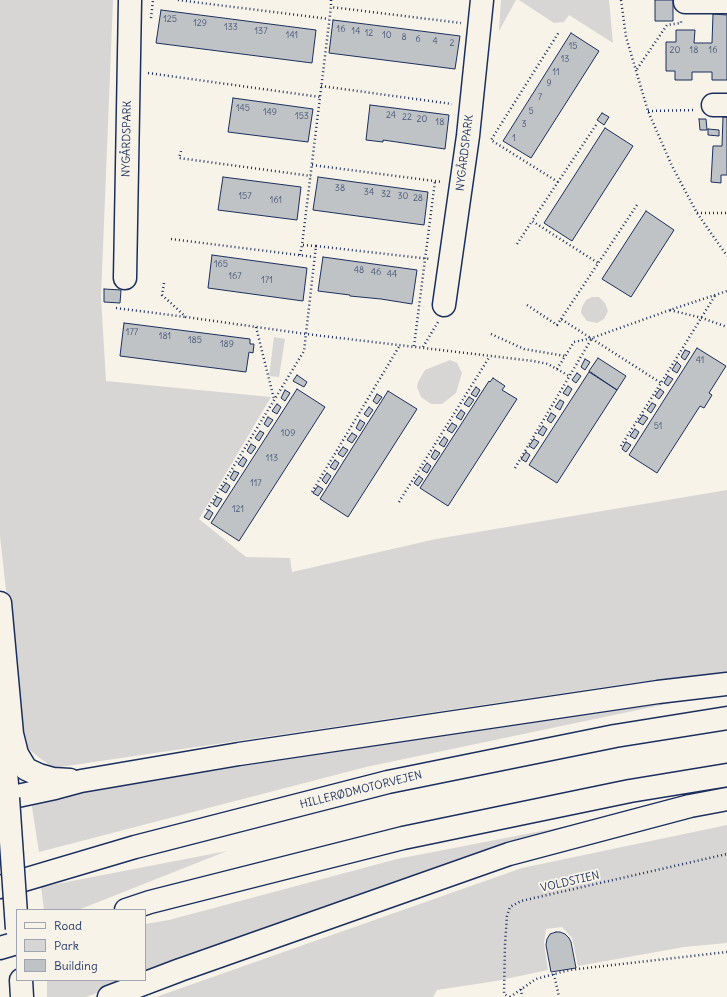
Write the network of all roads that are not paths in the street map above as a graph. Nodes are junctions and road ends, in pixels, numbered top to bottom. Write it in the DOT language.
graph roads {
  1 [pos="130,0"];
  2 [pos="482,0"];
  3 [pos="685,2"];
  4 [pos="727,2"];
  5 [pos="125,278"];
  6 [pos="442,313"];
  7 [pos="0,603"];
  8 [pos="727,684"];
  9 [pos="0,695"];
  10 [pos="727,718"];
  11 [pos="727,775"];
  12 [pos="81,781"];
  13 [pos="4,799"];
  14 [pos="727,799"];
  15 [pos="0,887"];
  16 [pos="129,909"];
  17 [pos="16,919"];
  18 [pos="16,943"];
  19 [pos="0,948"];
  20 [pos="21,981"];
  21 [pos="22,997"];
  22 [pos="109,997"];
  1 -- 5 [label="main road, NYGÅRDSPARK"];
  2 -- 6 [label="main road, NYGÅRDSPARK"];
  3 -- 4 [label="main road"];
  7 -- 12 [label="main road"];
  8 -- 12 [label="main road"];
  9 -- 13 [label="main road"];
  10 -- 15 [label="main road, HILLERØDMOTORVEJEN"];
  11 -- 16 [label="main road"];
  12 -- 13 [label="main road"];
  13 -- 17 [label="main road, bridge"];
  14 -- 22 [label="main road"];
  18 -- 19 [label="main road"];
  20 -- 21 [label="main road"];
}
